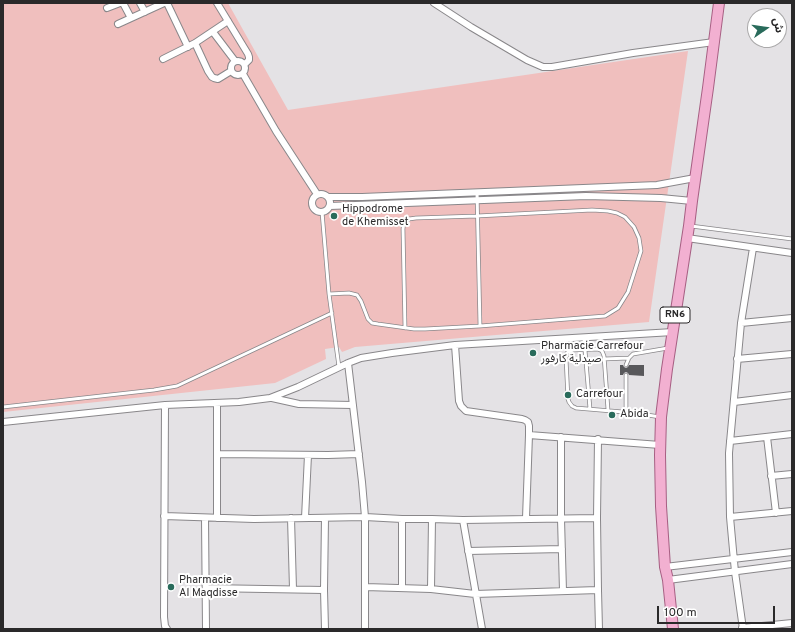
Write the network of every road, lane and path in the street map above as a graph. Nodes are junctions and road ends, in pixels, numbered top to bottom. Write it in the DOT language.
graph roads {
  1 [pos="122,3"];
  2 [pos="140,3"];
  3 [pos="166,3"];
  4 [pos="217,3"];
  5 [pos="434,3"];
  6 [pos="719,3"];
  7 [pos="108,8"];
  8 [pos="144,12"];
  9 [pos="131,18"];
  10 [pos="228,21"];
  11 [pos="118,24"];
  12 [pos="213,32"];
  13 [pos="714,42"];
  14 [pos="194,43"];
  15 [pos="188,47"];
  16 [pos="163,59"];
  17 [pos="235,61"];
  18 [pos="245,64"];
  19 [pos="232,71"];
  20 [pos="243,74"];
  21 [pos="695,178"];
  22 [pos="477,192"];
  23 [pos="317,194"];
  24 [pos="328,197"];
  25 [pos="477,201"];
  26 [pos="692,201"];
  27 [pos="330,206"];
  28 [pos="322,212"];
  29 [pos="477,216"];
  30 [pos="689,226"];
  31 [pos="687,238"];
  32 [pos="792,239"];
  33 [pos="753,248"];
  34 [pos="792,253"];
  35 [pos="329,294"];
  36 [pos="332,313"];
  37 [pos="792,318"];
  38 [pos="741,324"];
  39 [pos="480,326"];
  40 [pos="405,328"];
  41 [pos="672,332"];
  42 [pos="584,338"];
  43 [pos="455,345"];
  44 [pos="670,348"];
  45 [pos="585,350"];
  46 [pos="792,354"];
  47 [pos="629,358"];
  48 [pos="604,359"];
  49 [pos="737,359"];
  50 [pos="348,363"];
  51 [pos="626,365"];
  52 [pos="339,367"];
  53 [pos="626,375"];
  54 [pos="792,395"];
  55 [pos="270,398"];
  56 [pos="734,402"];
  57 [pos="217,403"];
  58 [pos="165,404"];
  59 [pos="353,404"];
  60 [pos="3,407"];
  61 [pos="590,409"];
  62 [pos="608,410"];
  63 [pos="626,412"];
  64 [pos="661,417"];
  65 [pos="3,422"];
  66 [pos="792,434"];
  67 [pos="529,435"];
  68 [pos="561,436"];
  69 [pos="767,437"];
  70 [pos="598,439"];
  71 [pos="730,441"];
  72 [pos="660,445"];
  73 [pos="217,454"];
  74 [pos="359,454"];
  75 [pos="308,455"];
  76 [pos="792,474"];
  77 [pos="771,476"];
  78 [pos="792,510"];
  79 [pos="776,513"];
  80 [pos="164,516"];
  81 [pos="365,517"];
  82 [pos="730,517"];
  83 [pos="205,518"];
  84 [pos="217,518"];
  85 [pos="291,518"];
  86 [pos="305,518"];
  87 [pos="325,518"];
  88 [pos="526,518"];
  89 [pos="597,518"];
  90 [pos="402,519"];
  91 [pos="432,519"];
  92 [pos="561,519"];
  93 [pos="463,520"];
  94 [pos="562,549"];
  95 [pos="468,551"];
  96 [pos="792,552"];
  97 [pos="734,560"];
  98 [pos="792,564"];
  99 [pos="665,567"];
  100 [pos="735,572"];
  101 [pos="668,580"];
  102 [pos="365,587"];
  103 [pos="206,588"];
  104 [pos="402,588"];
  105 [pos="431,588"];
  106 [pos="293,589"];
  107 [pos="324,590"];
  108 [pos="598,590"];
  109 [pos="563,591"];
  110 [pos="475,594"];
  111 [pos="792,623"];
  112 [pos="167,629"];
  113 [pos="206,629"];
  114 [pos="325,629"];
  115 [pos="364,629"];
  116 [pos="482,629"];
  117 [pos="600,629"];
  118 [pos="673,629"];
  119 [pos="742,629"];
  1 -- 7 [label="street"];
  1 -- 9 [label="street"];
  2 -- 8 [label="street"];
  3 -- 8 [label="street"];
  3 -- 15 [label="street"];
  4 -- 10 [label="street"];
  5 -- 13 [label="street"];
  6 -- 13 [label="main road, RN6"];
  8 -- 9 [label="street"];
  9 -- 11 [label="street"];
  10 -- 12 [label="street"];
  10 -- 18 [label="street"];
  12 -- 14 [label="street"];
  12 -- 17 [label="street"];
  13 -- 21 [label="main road, RN6"];
  14 -- 15 [label="street"];
  14 -- 19 [label="street"];
  15 -- 16 [label="street"];
  17 -- 18 [label="street"];
  17 -- 19 [label="street"];
  18 -- 20 [label="street"];
  19 -- 20 [label="street"];
  20 -- 23 [label="street"];
  21 -- 22 [label="street"];
  21 -- 26 [label="main road, RN6"];
  22 -- 24 [label="street"];
  22 -- 25 [label="lane"];
  23 -- 24 [label="street"];
  23 -- 28 [label="street"];
  24 -- 27 [label="street"];
  25 -- 26 [label="street"];
  25 -- 27 [label="street"];
  25 -- 29 [label="lane"];
  26 -- 30 [label="main road, RN6"];
  27 -- 28 [label="street"];
  28 -- 35 [label="lane"];
  29 -- 39 [label="lane"];
  29 -- 39 [label="lane"];
  29 -- 40 [label="lane"];
  30 -- 31 [label="main road, RN6"];
  30 -- 32 [label="lane"];
  31 -- 33 [label="street"];
  31 -- 41 [label="main road, RN6"];
  33 -- 34 [label="street"];
  33 -- 38 [label="street"];
  35 -- 36 [label="lane"];
  35 -- 40 [label="lane"];
  36 -- 52 [label="lane"];
  36 -- 60 [label="lane"];
  37 -- 38 [label="street"];
  38 -- 49 [label="street"];
  39 -- 40 [label="lane"];
  41 -- 42 [label="street"];
  41 -- 44 [label="main road, RN6"];
  42 -- 43 [label="street"];
  42 -- 45 [label="lane"];
  43 -- 50 [label="street"];
  43 -- 67 [label="street"];
  44 -- 47 [label="lane"];
  44 -- 64 [label="main road, RN6"];
  45 -- 48 [label="lane"];
  45 -- 61 [label="lane"];
  45 -- 61 [label="lane"];
  46 -- 49 [label="street"];
  47 -- 48 [label="lane"];
  47 -- 51 [label="lane"];
  48 -- 62 [label="lane"];
  49 -- 56 [label="street"];
  50 -- 52 [label="street"];
  50 -- 59 [label="street"];
  52 -- 55 [label="street"];
  53 -- 63 [label="lane"];
  54 -- 56 [label="street"];
  55 -- 57 [label="street"];
  55 -- 59 [label="street"];
  56 -- 71 [label="street"];
  57 -- 58 [label="street"];
  57 -- 73 [label="street"];
  58 -- 65 [label="street"];
  58 -- 80 [label="street"];
  59 -- 74 [label="street"];
  61 -- 62 [label="lane"];
  62 -- 63 [label="lane"];
  63 -- 64 [label="lane"];
  64 -- 72 [label="main road, RN6"];
  66 -- 69 [label="street"];
  67 -- 68 [label="street"];
  67 -- 88 [label="street"];
  68 -- 70 [label="street"];
  68 -- 92 [label="street"];
  69 -- 71 [label="street"];
  69 -- 77 [label="street"];
  70 -- 72 [label="street"];
  70 -- 89 [label="street"];
  71 -- 82 [label="street"];
  72 -- 99 [label="main road, RN6"];
  73 -- 75 [label="street"];
  73 -- 84 [label="street"];
  74 -- 75 [label="street"];
  74 -- 81 [label="street"];
  75 -- 86 [label="street"];
  76 -- 77 [label="street"];
  77 -- 79 [label="street"];
  78 -- 79 [label="street"];
  79 -- 82 [label="street"];
  80 -- 83 [label="street"];
  80 -- 112 [label="street"];
  81 -- 87 [label="street"];
  81 -- 90 [label="street"];
  81 -- 102 [label="street"];
  82 -- 97 [label="street"];
  83 -- 84 [label="street"];
  83 -- 103 [label="street"];
  84 -- 85 [label="street"];
  85 -- 86 [label="street"];
  85 -- 106 [label="street"];
  86 -- 87 [label="street"];
  87 -- 107 [label="street"];
  88 -- 92 [label="street"];
  88 -- 93 [label="street"];
  89 -- 92 [label="street"];
  89 -- 108 [label="street"];
  90 -- 91 [label="street"];
  90 -- 104 [label="street"];
  91 -- 93 [label="street"];
  91 -- 105 [label="street"];
  92 -- 94 [label="street"];
  93 -- 95 [label="street"];
  94 -- 95 [label="street"];
  94 -- 109 [label="street"];
  95 -- 110 [label="street"];
  96 -- 97 [label="street"];
  97 -- 99 [label="street"];
  97 -- 100 [label="street"];
  98 -- 100 [label="street"];
  99 -- 101 [label="main road, RN6"];
  100 -- 101 [label="street"];
  100 -- 119 [label="street"];
  101 -- 118 [label="main road, RN6"];
  102 -- 104 [label="street"];
  102 -- 115 [label="street"];
  103 -- 106 [label="street"];
  103 -- 113 [label="street"];
  104 -- 105 [label="street"];
  105 -- 110 [label="street"];
  106 -- 107 [label="street"];
  107 -- 114 [label="street"];
  108 -- 109 [label="street"];
  108 -- 117 [label="street"];
  109 -- 110 [label="street"];
  110 -- 116 [label="street"];
  111 -- 119 [label="street"];
}
